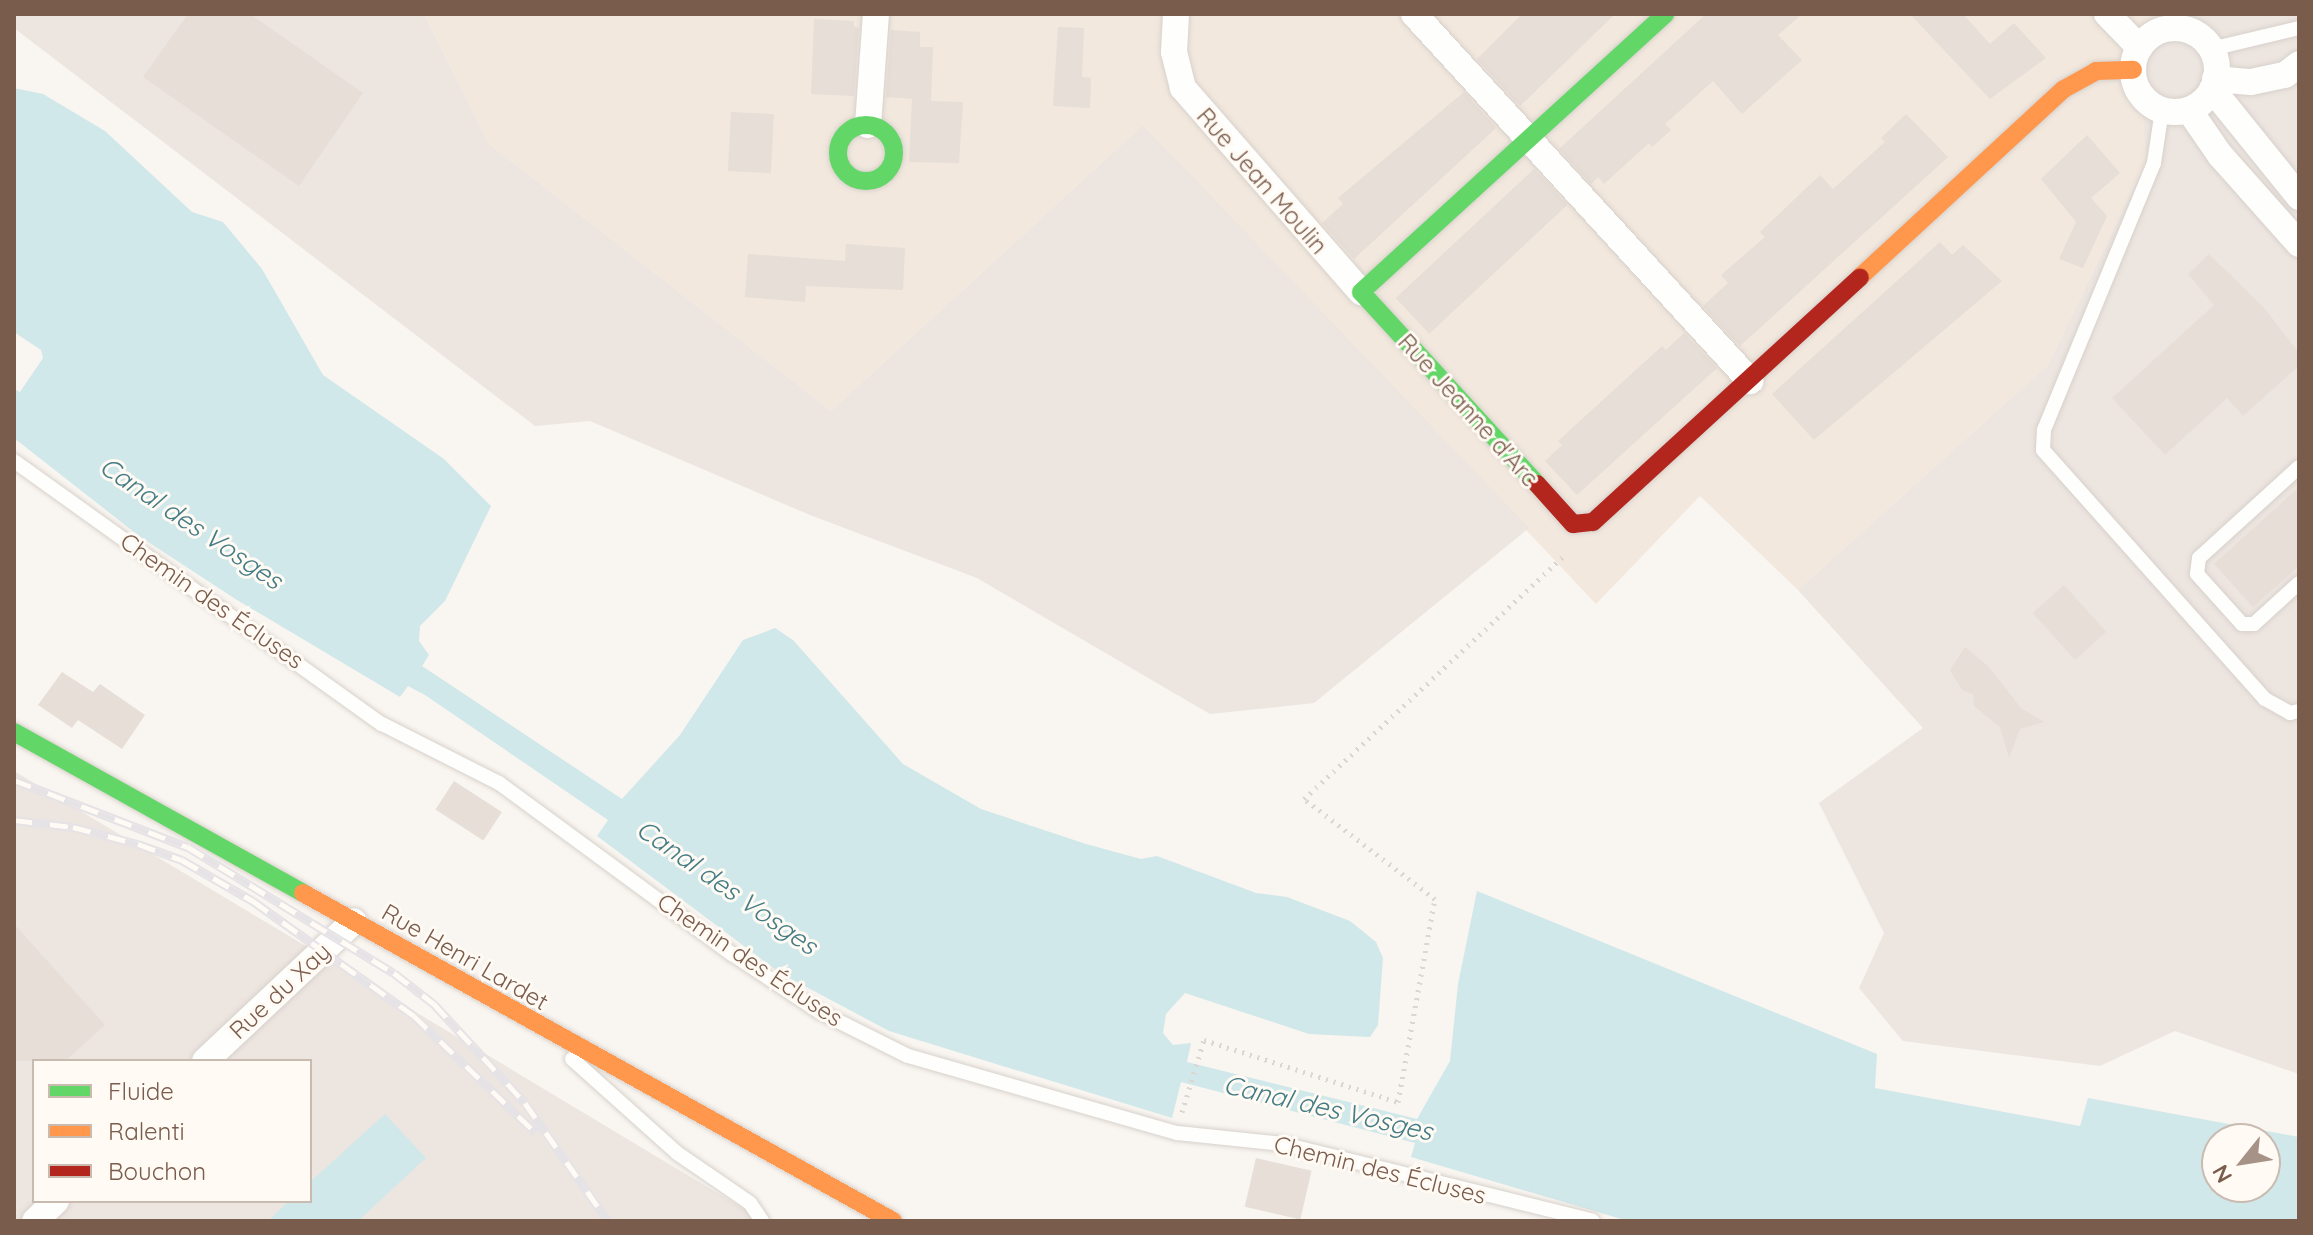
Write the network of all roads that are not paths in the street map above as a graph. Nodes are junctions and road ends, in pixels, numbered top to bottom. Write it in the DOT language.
graph roads {
  1 [pos="876,14"];
  2 [pos="1176,14"];
  3 [pos="1414,14"];
  4 [pos="1665,14"];
  5 [pos="2107,14"];
  6 [pos="2176,21"];
  7 [pos="2299,28"];
  8 [pos="2211,49"];
  9 [pos="2136,59"];
  10 [pos="2299,64"];
  11 [pos="2214,84"];
  12 [pos="2162,110"];
  13 [pos="2189,110"];
  14 [pos="868,125"];
  15 [pos="1528,139"];
  16 [pos="2299,197"];
  17 [pos="2299,244"];
  18 [pos="1361,292"];
  19 [pos="1750,381"];
  20 [pos="14,461"];
  21 [pos="2299,467"];
  22 [pos="2299,583"];
  23 [pos="2299,711"];
  24 [pos="14,732"];
  25 [pos="354,921"];
  26 [pos="533,1025"];
  27 [pos="207,1059"];
  28 [pos="54,1203"];
  29 [pos="35,1221"];
  30 [pos="762,1221"];
  31 [pos="893,1221"];
  32 [pos="1593,1221"];
  1 -- 14 [label="street"];
  2 -- 18 [label="street, Rue Jean Moulin"];
  3 -- 15 [label="street"];
  4 -- 15 [label="street"];
  5 -- 9 [label="street"];
  6 -- 8 [label="street"];
  6 -- 9 [label="street"];
  7 -- 8 [label="lane"];
  8 -- 11 [label="street"];
  9 -- 12 [label="street"];
  9 -- 19 [label="street"];
  10 -- 11 [label="street"];
  11 -- 13 [label="street"];
  11 -- 16 [label="street"];
  12 -- 13 [label="street"];
  12 -- 23 [label="lane"];
  13 -- 17 [label="street"];
  15 -- 18 [label="street"];
  15 -- 19 [label="street"];
  18 -- 19 [label="street, Rue Jeanne d'Arc"];
  20 -- 32 [label="lane, Chemin des Écluses"];
  21 -- 22 [label="lane"];
  24 -- 25 [label="street, Rue Henri Lardet"];
  25 -- 26 [label="street, Rue Henri Lardet"];
  25 -- 27 [label="street, Rue du Xay"];
  26 -- 30 [label="lane"];
  26 -- 31 [label="street, Rue Henri Lardet"];
  28 -- 29 [label="street"];
}
